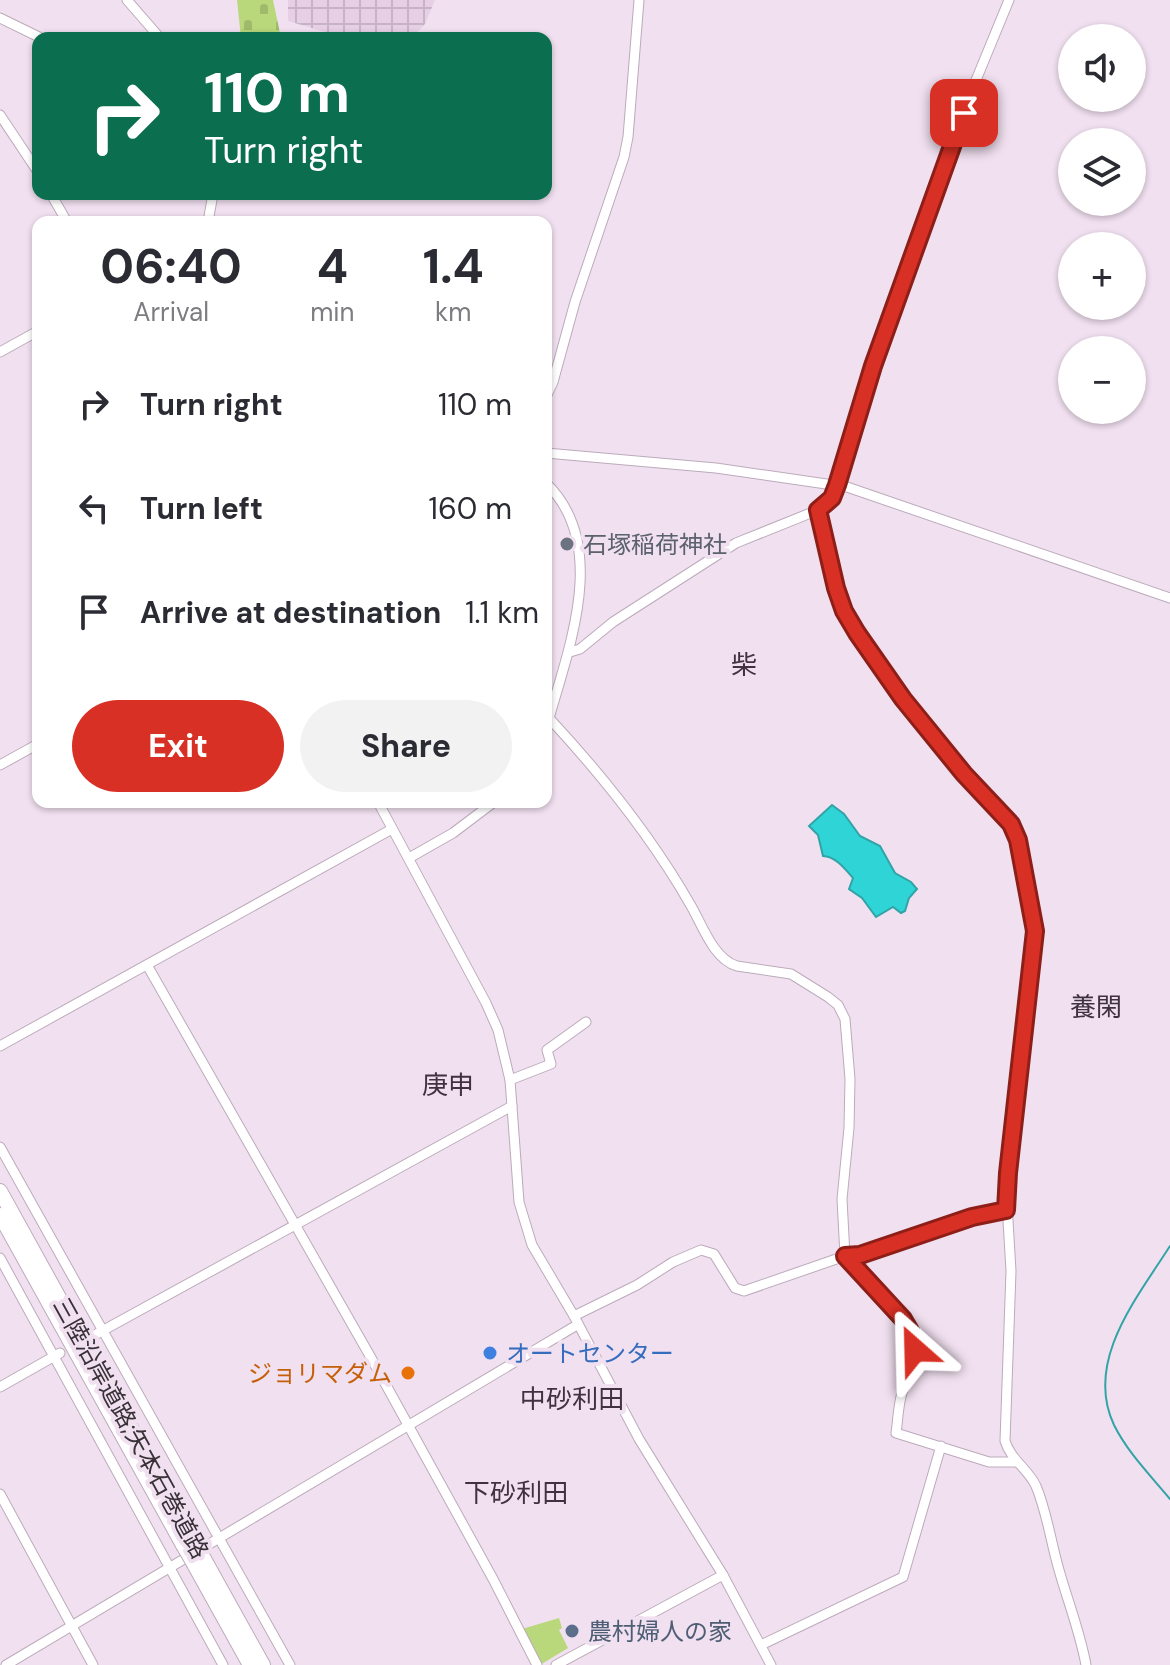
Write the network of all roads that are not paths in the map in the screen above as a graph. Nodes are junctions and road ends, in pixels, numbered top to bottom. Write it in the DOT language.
graph roads {
  1 [pos="127,0"];
  2 [pos="639,0"];
  3 [pos="1009,0"];
  4 [pos="0,18"];
  5 [pos="155,32"];
  6 [pos="32,34"];
  7 [pos="0,115"];
  8 [pos="32,163"];
  9 [pos="32,334"];
  10 [pos="0,352"];
  11 [pos="552,384"];
  12 [pos="552,454"];
  13 [pos="837,485"];
  14 [pos="552,490"];
  15 [pos="818,510"];
  16 [pos="1170,598"];
  17 [pos="570,652"];
  18 [pos="552,709"];
  19 [pos="552,721"];
  20 [pos="32,747"];
  21 [pos="0,765"];
  22 [pos="381,808"];
  23 [pos="484,808"];
  24 [pos="392,829"];
  25 [pos="409,858"];
  26 [pos="147,965"];
  27 [pos="586,1022"];
  28 [pos="0,1046"];
  29 [pos="510,1080"];
  30 [pos="512,1106"];
  31 [pos="0,1147"];
  32 [pos="0,1191"];
  33 [pos="1006,1210"];
  34 [pos="0,1215"];
  35 [pos="295,1225"];
  36 [pos="845,1256"];
  37 [pos="0,1258"];
  38 [pos="575,1321"];
  39 [pos="102,1330"];
  40 [pos="91,1337"];
  41 [pos="58,1355"];
  42 [pos="0,1387"];
  43 [pos="407,1425"];
  44 [pos="941,1446"];
  45 [pos="1017,1462"];
  46 [pos="0,1494"];
  47 [pos="219,1537"];
  48 [pos="188,1543"];
  49 [pos="199,1561"];
  50 [pos="170,1566"];
  51 [pos="723,1575"];
  52 [pos="72,1625"];
  53 [pos="761,1645"];
  54 [pos="6,1665"];
  55 [pos="93,1665"];
  56 [pos="223,1665"];
  57 [pos="250,1665"];
  58 [pos="263,1665"];
  59 [pos="290,1665"];
  60 [pos="537,1665"];
  61 [pos="556,1665"];
  62 [pos="771,1665"];
  63 [pos="1086,1665"];
  1 -- 5 [label="street"];
  2 -- 11 [label="street"];
  3 -- 13 [label="street"];
  4 -- 6 [label="street"];
  7 -- 8 [label="street"];
  9 -- 10 [label="street"];
  12 -- 13 [label="street"];
  13 -- 15 [label="street"];
  13 -- 16 [label="street"];
  14 -- 17 [label="street"];
  15 -- 17 [label="street"];
  15 -- 33 [label="street"];
  17 -- 18 [label="street"];
  19 -- 36 [label="street"];
  20 -- 21 [label="street"];
  22 -- 24 [label="street"];
  23 -- 25 [label="street"];
  24 -- 25 [label="street"];
  24 -- 26 [label="street"];
  25 -- 29 [label="street"];
  26 -- 28 [label="street"];
  26 -- 35 [label="street"];
  27 -- 29 [label="street"];
  29 -- 30 [label="street"];
  30 -- 35 [label="street"];
  30 -- 38 [label="street"];
  31 -- 39 [label="street"];
  32 -- 48 [label="highway, 三陸沿岸道路;矢本石巻道路"];
  33 -- 36 [label="street"];
  33 -- 45 [label="street"];
  34 -- 48 [label="highway, 三陸沿岸道路;矢本石巻道路"];
  35 -- 39 [label="street"];
  35 -- 43 [label="street"];
  36 -- 38 [label="street"];
  36 -- 44 [label="street"];
  37 -- 41 [label="street"];
  38 -- 43 [label="street"];
  38 -- 51 [label="street"];
  39 -- 40 [label="street"];
  39 -- 47 [label="street"];
  41 -- 42 [label="street"];
  41 -- 50 [label="street"];
  43 -- 47 [label="street"];
  43 -- 60 [label="street"];
  44 -- 45 [label="street"];
  44 -- 53 [label="street"];
  45 -- 63 [label="street"];
  46 -- 52 [label="street"];
  47 -- 50 [label="street"];
  47 -- 59 [label="street"];
  48 -- 49 [label="highway, 三陸沿岸道路;矢本石巻道路, bridge"];
  49 -- 57 [label="highway, 三陸沿岸道路;矢本石巻道路"];
  49 -- 58 [label="highway, 三陸沿岸道路;矢本石巻道路"];
  50 -- 52 [label="street"];
  50 -- 56 [label="street"];
  51 -- 53 [label="street"];
  51 -- 61 [label="street"];
  52 -- 54 [label="street"];
  52 -- 55 [label="street"];
  53 -- 62 [label="street"];
}
